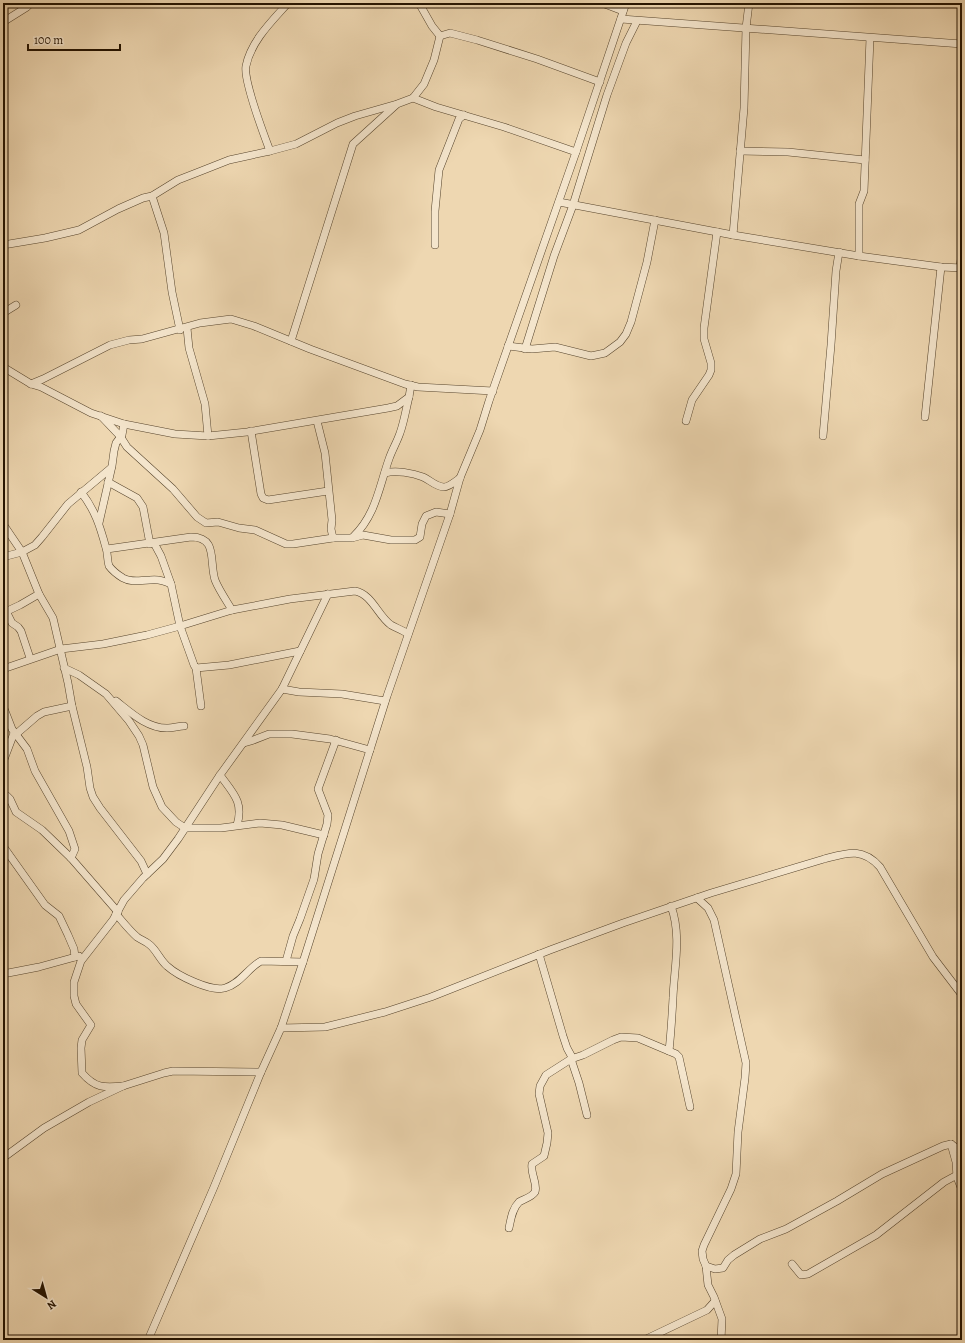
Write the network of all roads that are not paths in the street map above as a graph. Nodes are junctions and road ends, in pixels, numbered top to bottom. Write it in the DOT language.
graph roads {
  1 [pos="31,3"];
  2 [pos="288,3"];
  3 [pos="419,3"];
  4 [pos="602,3"];
  5 [pos="626,3"];
  6 [pos="748,3"];
  7 [pos="623,11"];
  8 [pos="621,19"];
  9 [pos="637,21"];
  10 [pos="3,22"];
  11 [pos="746,28"];
  12 [pos="440,36"];
  13 [pos="870,38"];
  14 [pos="962,44"];
  15 [pos="600,82"];
  16 [pos="413,98"];
  17 [pos="397,104"];
  18 [pos="464,115"];
  19 [pos="740,151"];
  20 [pos="270,152"];
  21 [pos="576,152"];
  22 [pos="865,160"];
  23 [pos="152,196"];
  24 [pos="559,202"];
  25 [pos="573,205"];
  26 [pos="655,220"];
  27 [pos="717,232"];
  28 [pos="733,235"];
  29 [pos="3,245"];
  30 [pos="435,245"];
  31 [pos="962,251"];
  32 [pos="839,252"];
  33 [pos="859,256"];
  34 [pos="941,267"];
  35 [pos="961,268"];
  36 [pos="16,305"];
  37 [pos="3,313"];
  38 [pos="184,329"];
  39 [pos="291,341"];
  40 [pos="508,346"];
  41 [pos="525,349"];
  42 [pos="3,367"];
  43 [pos="31,384"];
  44 [pos="412,385"];
  45 [pos="493,391"];
  46 [pos="409,397"];
  47 [pos="101,416"];
  48 [pos="925,416"];
  49 [pos="316,421"];
  50 [pos="686,421"];
  51 [pos="124,424"];
  52 [pos="251,431"];
  53 [pos="120,436"];
  54 [pos="208,436"];
  55 [pos="823,436"];
  56 [pos="111,468"];
  57 [pos="385,472"];
  58 [pos="460,478"];
  59 [pos="108,482"];
  60 [pos="328,491"];
  61 [pos="82,492"];
  62 [pos="450,514"];
  63 [pos="99,523"];
  64 [pos="3,524"];
  65 [pos="333,538"];
  66 [pos="352,538"];
  67 [pos="152,543"];
  68 [pos="107,549"];
  69 [pos="22,552"];
  70 [pos="3,557"];
  71 [pos="171,584"];
  72 [pos="39,594"];
  73 [pos="328,594"];
  74 [pos="232,610"];
  75 [pos="5,612"];
  76 [pos="180,626"];
  77 [pos="408,634"];
  78 [pos="61,649"];
  79 [pos="300,652"];
  80 [pos="30,658"];
  81 [pos="64,668"];
  82 [pos="196,668"];
  83 [pos="3,669"];
  84 [pos="282,690"];
  85 [pos="106,694"];
  86 [pos="385,701"];
  87 [pos="3,706"];
  88 [pos="72,706"];
  89 [pos="201,706"];
  90 [pos="184,726"];
  91 [pos="15,734"];
  92 [pos="336,740"];
  93 [pos="244,743"];
  94 [pos="370,750"];
  95 [pos="3,762"];
  96 [pos="220,776"];
  97 [pos="3,794"];
  98 [pos="237,825"];
  99 [pos="185,828"];
  100 [pos="324,835"];
  101 [pos="3,846"];
  102 [pos="70,858"];
  103 [pos="141,861"];
  104 [pos="160,861"];
  105 [pos="147,874"];
  106 [pos="697,898"];
  107 [pos="671,906"];
  108 [pos="117,913"];
  109 [pos="87,954"];
  110 [pos="539,954"];
  111 [pos="75,957"];
  112 [pos="286,961"];
  113 [pos="303,962"];
  114 [pos="4,973"];
  115 [pos="962,995"];
  116 [pos="281,1028"];
  117 [pos="669,1051"];
  118 [pos="572,1059"];
  119 [pos="261,1072"];
  120 [pos="123,1086"];
  121 [pos="690,1107"];
  122 [pos="587,1115"];
  123 [pos="951,1144"];
  124 [pos="962,1152"];
  125 [pos="5,1154"];
  126 [pos="958,1175"];
  127 [pos="962,1190"];
  128 [pos="509,1228"];
  129 [pos="792,1264"];
  130 [pos="706,1266"];
  131 [pos="715,1301"];
  132 [pos="148,1340"];
  133 [pos="644,1340"];
  134 [pos="721,1340"];
  1 -- 10 [label="street"];
  2 -- 20 [label="street"];
  3 -- 12 [label="street"];
  4 -- 7 [label="street"];
  5 -- 7 [label="street"];
  6 -- 11 [label="street"];
  7 -- 8 [label="street"];
  8 -- 9 [label="street"];
  8 -- 15 [label="street"];
  9 -- 11 [label="street"];
  9 -- 25 [label="street"];
  11 -- 13 [label="street"];
  11 -- 19 [label="street"];
  12 -- 15 [label="street"];
  12 -- 16 [label="street"];
  13 -- 14 [label="street"];
  13 -- 22 [label="street"];
  15 -- 21 [label="street"];
  16 -- 17 [label="street"];
  16 -- 18 [label="street"];
  17 -- 20 [label="street"];
  17 -- 39 [label="street"];
  18 -- 21 [label="street"];
  18 -- 30 [label="street"];
  19 -- 22 [label="street"];
  19 -- 28 [label="street"];
  20 -- 23 [label="street"];
  21 -- 24 [label="street"];
  22 -- 33 [label="street"];
  23 -- 29 [label="street"];
  23 -- 38 [label="street"];
  24 -- 25 [label="street"];
  24 -- 40 [label="street"];
  25 -- 26 [label="street"];
  25 -- 41 [label="street"];
  26 -- 27 [label="street"];
  26 -- 41 [label="street"];
  27 -- 28 [label="street"];
  27 -- 50 [label="street"];
  28 -- 32 [label="street"];
  31 -- 35 [label="street"];
  32 -- 33 [label="street"];
  32 -- 55 [label="street"];
  33 -- 34 [label="street"];
  34 -- 35 [label="street"];
  34 -- 48 [label="street"];
  36 -- 37 [label="street"];
  38 -- 39 [label="street"];
  38 -- 43 [label="street"];
  38 -- 54 [label="street"];
  39 -- 44 [label="street"];
  40 -- 41 [label="street"];
  40 -- 45 [label="street"];
  42 -- 43 [label="street"];
  43 -- 47 [label="street"];
  44 -- 45 [label="street"];
  44 -- 46 [label="street"];
  45 -- 58 [label="street"];
  46 -- 49 [label="street"];
  46 -- 57 [label="street"];
  47 -- 51 [label="street"];
  47 -- 53 [label="street"];
  49 -- 52 [label="street"];
  49 -- 60 [label="street"];
  51 -- 53 [label="street"];
  51 -- 54 [label="street"];
  52 -- 54 [label="street"];
  52 -- 60 [label="street"];
  53 -- 56 [label="street"];
  53 -- 65 [label="street"];
  56 -- 59 [label="street"];
  56 -- 61 [label="street"];
  57 -- 58 [label="street"];
  57 -- 66 [label="street"];
  58 -- 62 [label="street"];
  59 -- 63 [label="street"];
  59 -- 67 [label="street"];
  60 -- 65 [label="street"];
  61 -- 63 [label="street"];
  61 -- 69 [label="street"];
  62 -- 66 [label="street"];
  62 -- 77 [label="street"];
  63 -- 68 [label="street"];
  64 -- 69 [label="street"];
  65 -- 66 [label="street"];
  67 -- 68 [label="street"];
  67 -- 71 [label="street"];
  67 -- 74 [label="street"];
  68 -- 71 [label="street"];
  69 -- 70 [label="street"];
  69 -- 72 [label="street"];
  71 -- 76 [label="street"];
  72 -- 75 [label="street"];
  72 -- 78 [label="street"];
  73 -- 74 [label="street"];
  73 -- 77 [label="street"];
  73 -- 79 [label="street"];
  74 -- 76 [label="street"];
  75 -- 80 [label="street"];
  76 -- 78 [label="street"];
  76 -- 82 [label="street"];
  77 -- 86 [label="street"];
  78 -- 80 [label="street"];
  78 -- 81 [label="street"];
  79 -- 82 [label="street"];
  79 -- 84 [label="street"];
  80 -- 83 [label="street"];
  81 -- 85 [label="street"];
  81 -- 88 [label="street"];
  82 -- 89 [label="street"];
  84 -- 86 [label="street"];
  84 -- 93 [label="street"];
  85 -- 90 [label="street"];
  85 -- 99 [label="street"];
  86 -- 94 [label="street"];
  87 -- 91 [label="street"];
  88 -- 91 [label="street"];
  88 -- 103 [label="street"];
  91 -- 95 [label="street"];
  91 -- 102 [label="street"];
  92 -- 93 [label="street"];
  92 -- 94 [label="street"];
  92 -- 100 [label="street"];
  93 -- 96 [label="street"];
  94 -- 113 [label="street"];
  96 -- 98 [label="street"];
  96 -- 99 [label="street"];
  97 -- 102 [label="street"];
  98 -- 99 [label="street"];
  98 -- 100 [label="street"];
  99 -- 104 [label="street"];
  100 -- 112 [label="street"];
  101 -- 111 [label="street"];
  102 -- 108 [label="street"];
  103 -- 104 [label="street"];
  103 -- 105 [label="street"];
  104 -- 105 [label="street"];
  105 -- 108 [label="street"];
  106 -- 107 [label="street"];
  106 -- 115 [label="street"];
  106 -- 130 [label="street"];
  107 -- 110 [label="street"];
  107 -- 117 [label="street"];
  108 -- 109 [label="street"];
  108 -- 112 [label="street"];
  109 -- 111 [label="street"];
  109 -- 120 [label="street"];
  110 -- 116 [label="street"];
  110 -- 118 [label="street"];
  111 -- 114 [label="street"];
  112 -- 113 [label="street"];
  113 -- 116 [label="street"];
  116 -- 119 [label="street"];
  117 -- 118 [label="street"];
  117 -- 121 [label="street"];
  118 -- 122 [label="street"];
  118 -- 128 [label="street"];
  119 -- 120 [label="street"];
  119 -- 132 [label="street"];
  120 -- 125 [label="street"];
  123 -- 124 [label="street"];
  123 -- 126 [label="street"];
  123 -- 130 [label="street"];
  126 -- 127 [label="street"];
  126 -- 129 [label="street"];
  130 -- 131 [label="street"];
  131 -- 133 [label="street"];
  131 -- 134 [label="street"];
}
